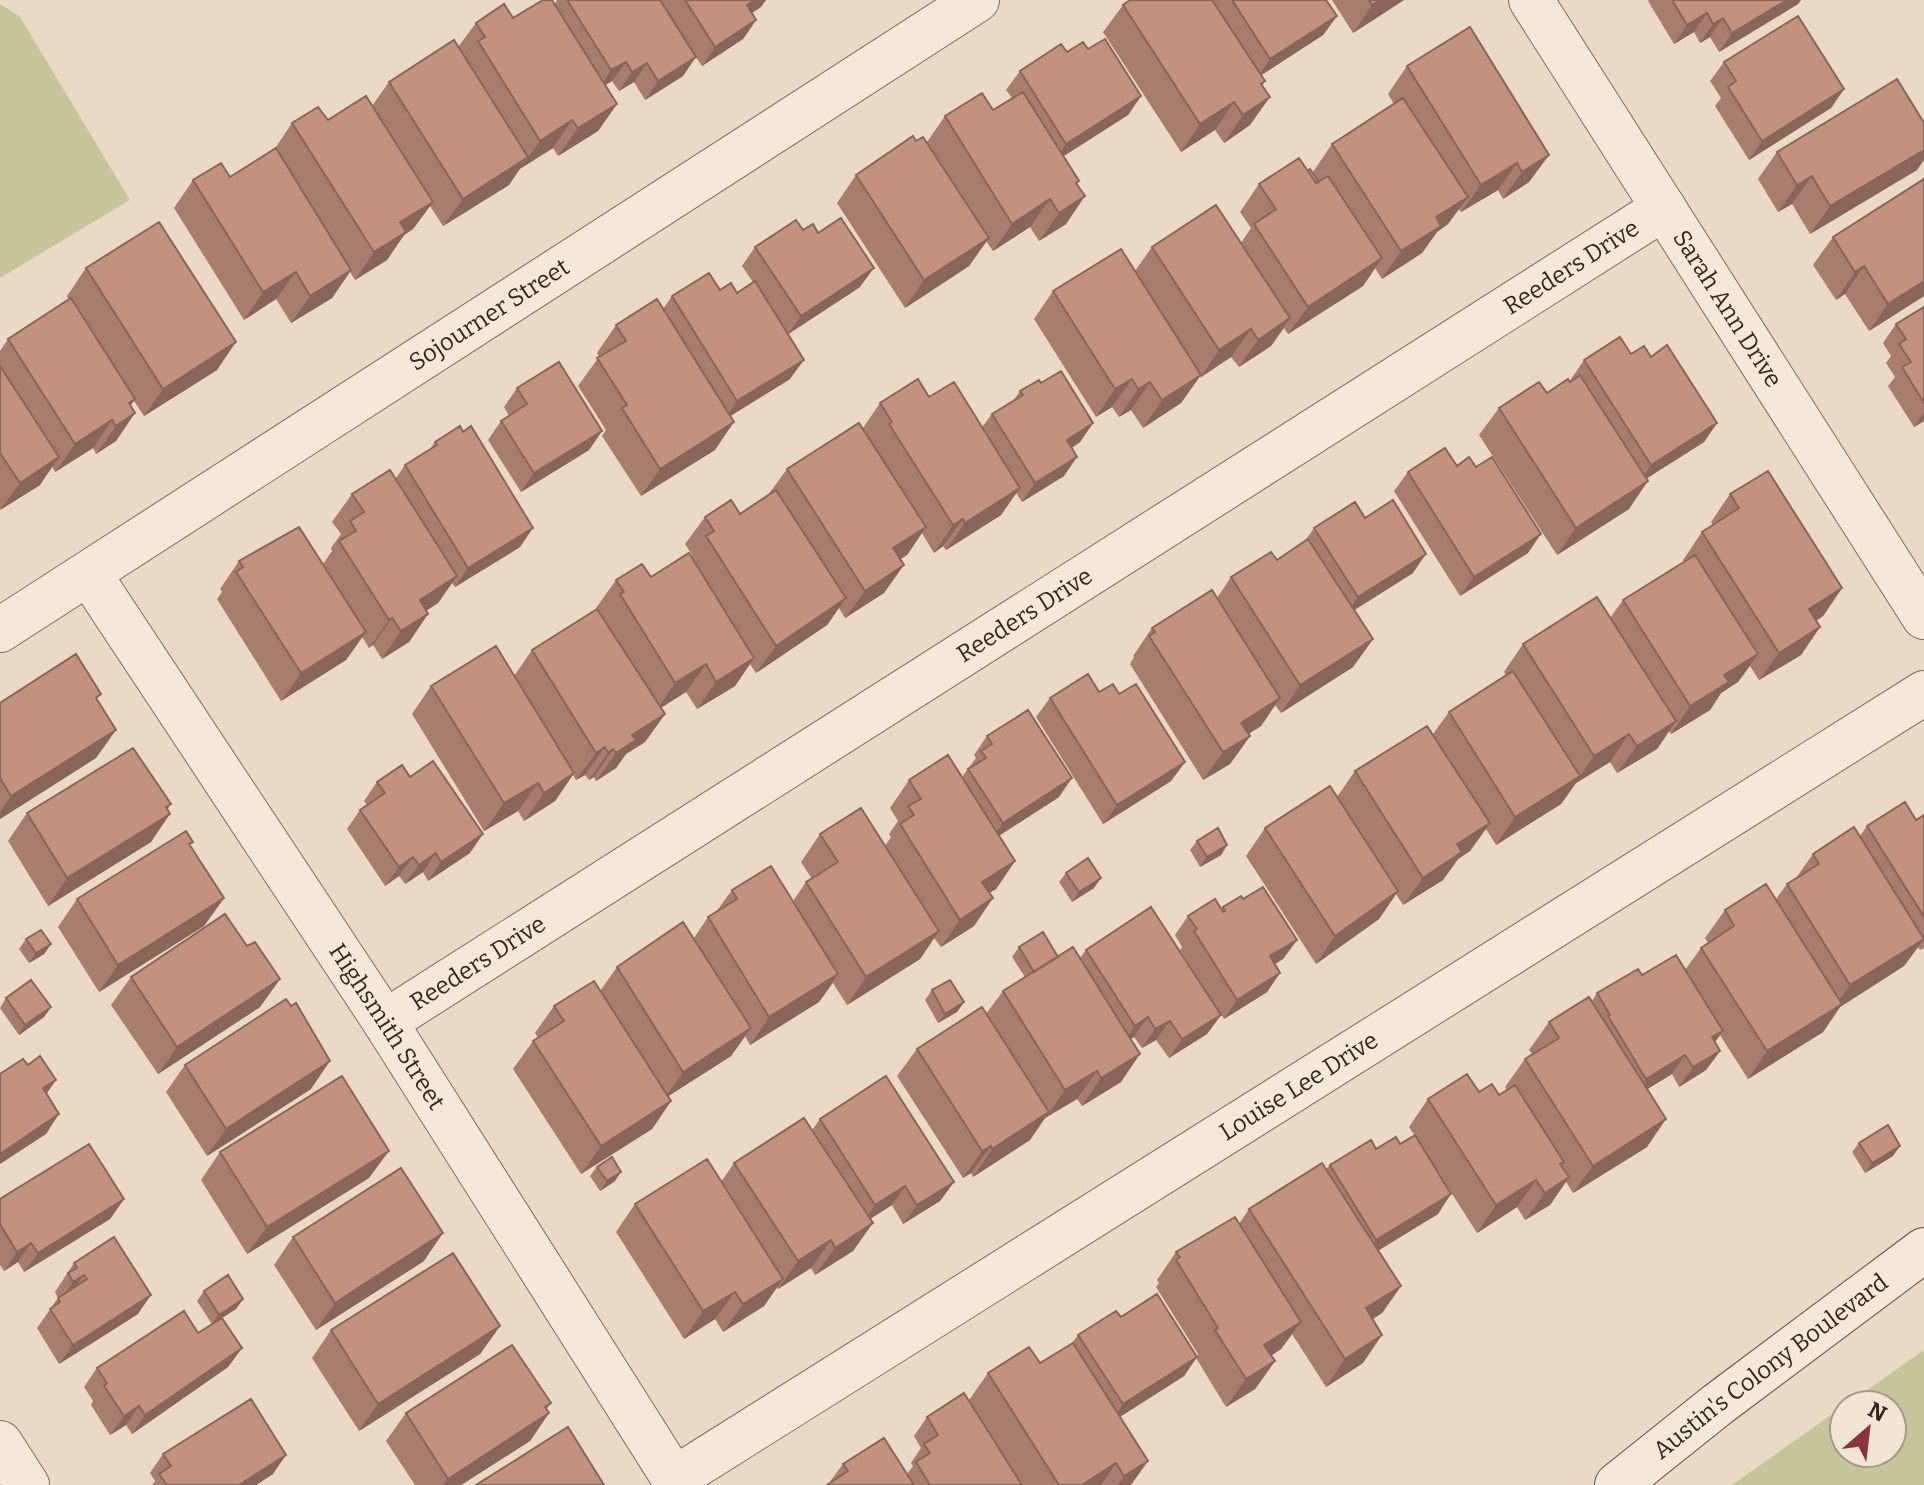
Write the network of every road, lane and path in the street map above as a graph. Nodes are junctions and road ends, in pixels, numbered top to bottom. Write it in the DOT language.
graph roads {
  1 [pos="977,0"];
  2 [pos="1531,0"];
  3 [pos="1664,208"];
  4 [pos="89,574"];
  5 [pos="1924,617"];
  6 [pos="0,630"];
  7 [pos="1924,693"];
  8 [pos="385,1022"];
  9 [pos="1924,1250"];
  10 [pos="0,1443"];
  11 [pos="676,1482"];
  12 [pos="27,1485"];
  13 [pos="1617,1485"];
  1 -- 4 [label="street, Sojourner Street"];
  2 -- 3 [label="street, Sarah Ann Drive"];
  3 -- 5 [label="street, Sarah Ann Drive"];
  3 -- 8 [label="street, Reeders Drive"];
  4 -- 6 [label="street, Sojourner Street"];
  4 -- 8 [label="street, Highsmith Street"];
  7 -- 11 [label="street, Louise Lee Drive"];
  8 -- 11 [label="street, Highsmith Street"];
  9 -- 13 [label="street, Austin's Colony Boulevard"];
  10 -- 12 [label="street"];
}
